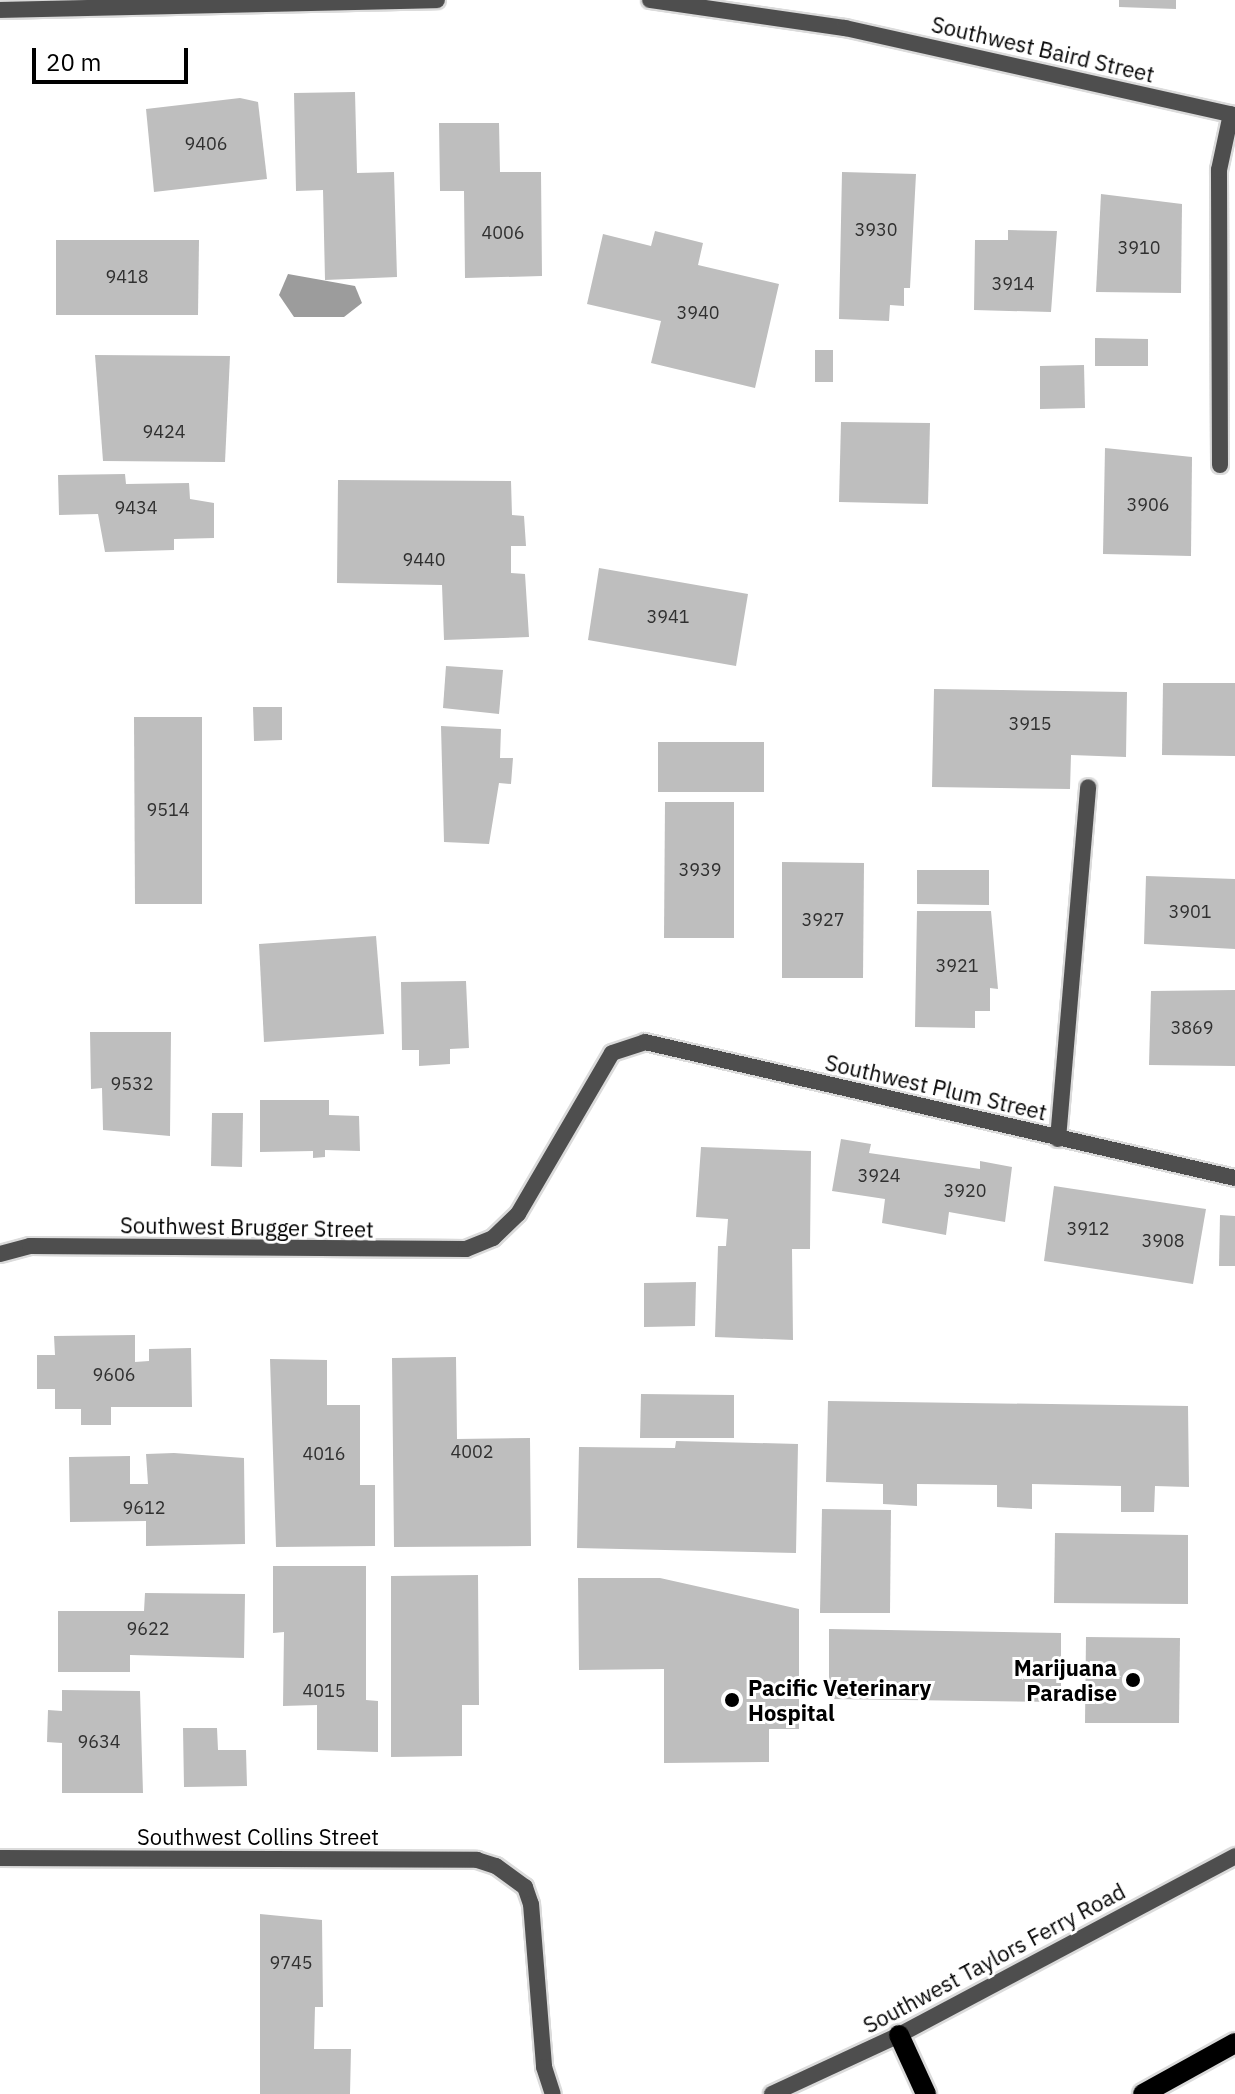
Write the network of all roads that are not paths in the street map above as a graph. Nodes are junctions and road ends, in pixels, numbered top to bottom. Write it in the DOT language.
graph roads {
  1 [pos="437,0"];
  2 [pos="650,0"];
  3 [pos="0,10"];
  4 [pos="1233,115"];
  5 [pos="1220,465"];
  6 [pos="1088,787"];
  7 [pos="1058,1139"];
  8 [pos="1235,1178"];
  9 [pos="493,1238"];
  10 [pos="0,1254"];
  11 [pos="1235,1856"];
  12 [pos="0,1858"];
  13 [pos="899,2035"];
  14 [pos="1235,2043"];
  15 [pos="553,2094"];
  16 [pos="772,2094"];
  17 [pos="926,2094"];
  18 [pos="1143,2094"];
  1 -- 3 [label="street"];
  2 -- 4 [label="street, Southwest Baird Street"];
  4 -- 5 [label="street"];
  6 -- 7 [label="street"];
  7 -- 8 [label="street, Southwest Plum Street"];
  7 -- 9 [label="street, Southwest Plum Street"];
  9 -- 10 [label="street, Southwest Brugger Street"];
  11 -- 13 [label="street, Southwest Taylors Ferry Road"];
  12 -- 15 [label="street, Southwest Collins Street"];
  13 -- 16 [label="street, Southwest Taylors Ferry Road"];
  13 -- 17 [label="main road"];
  14 -- 18 [label="main road"];
}
